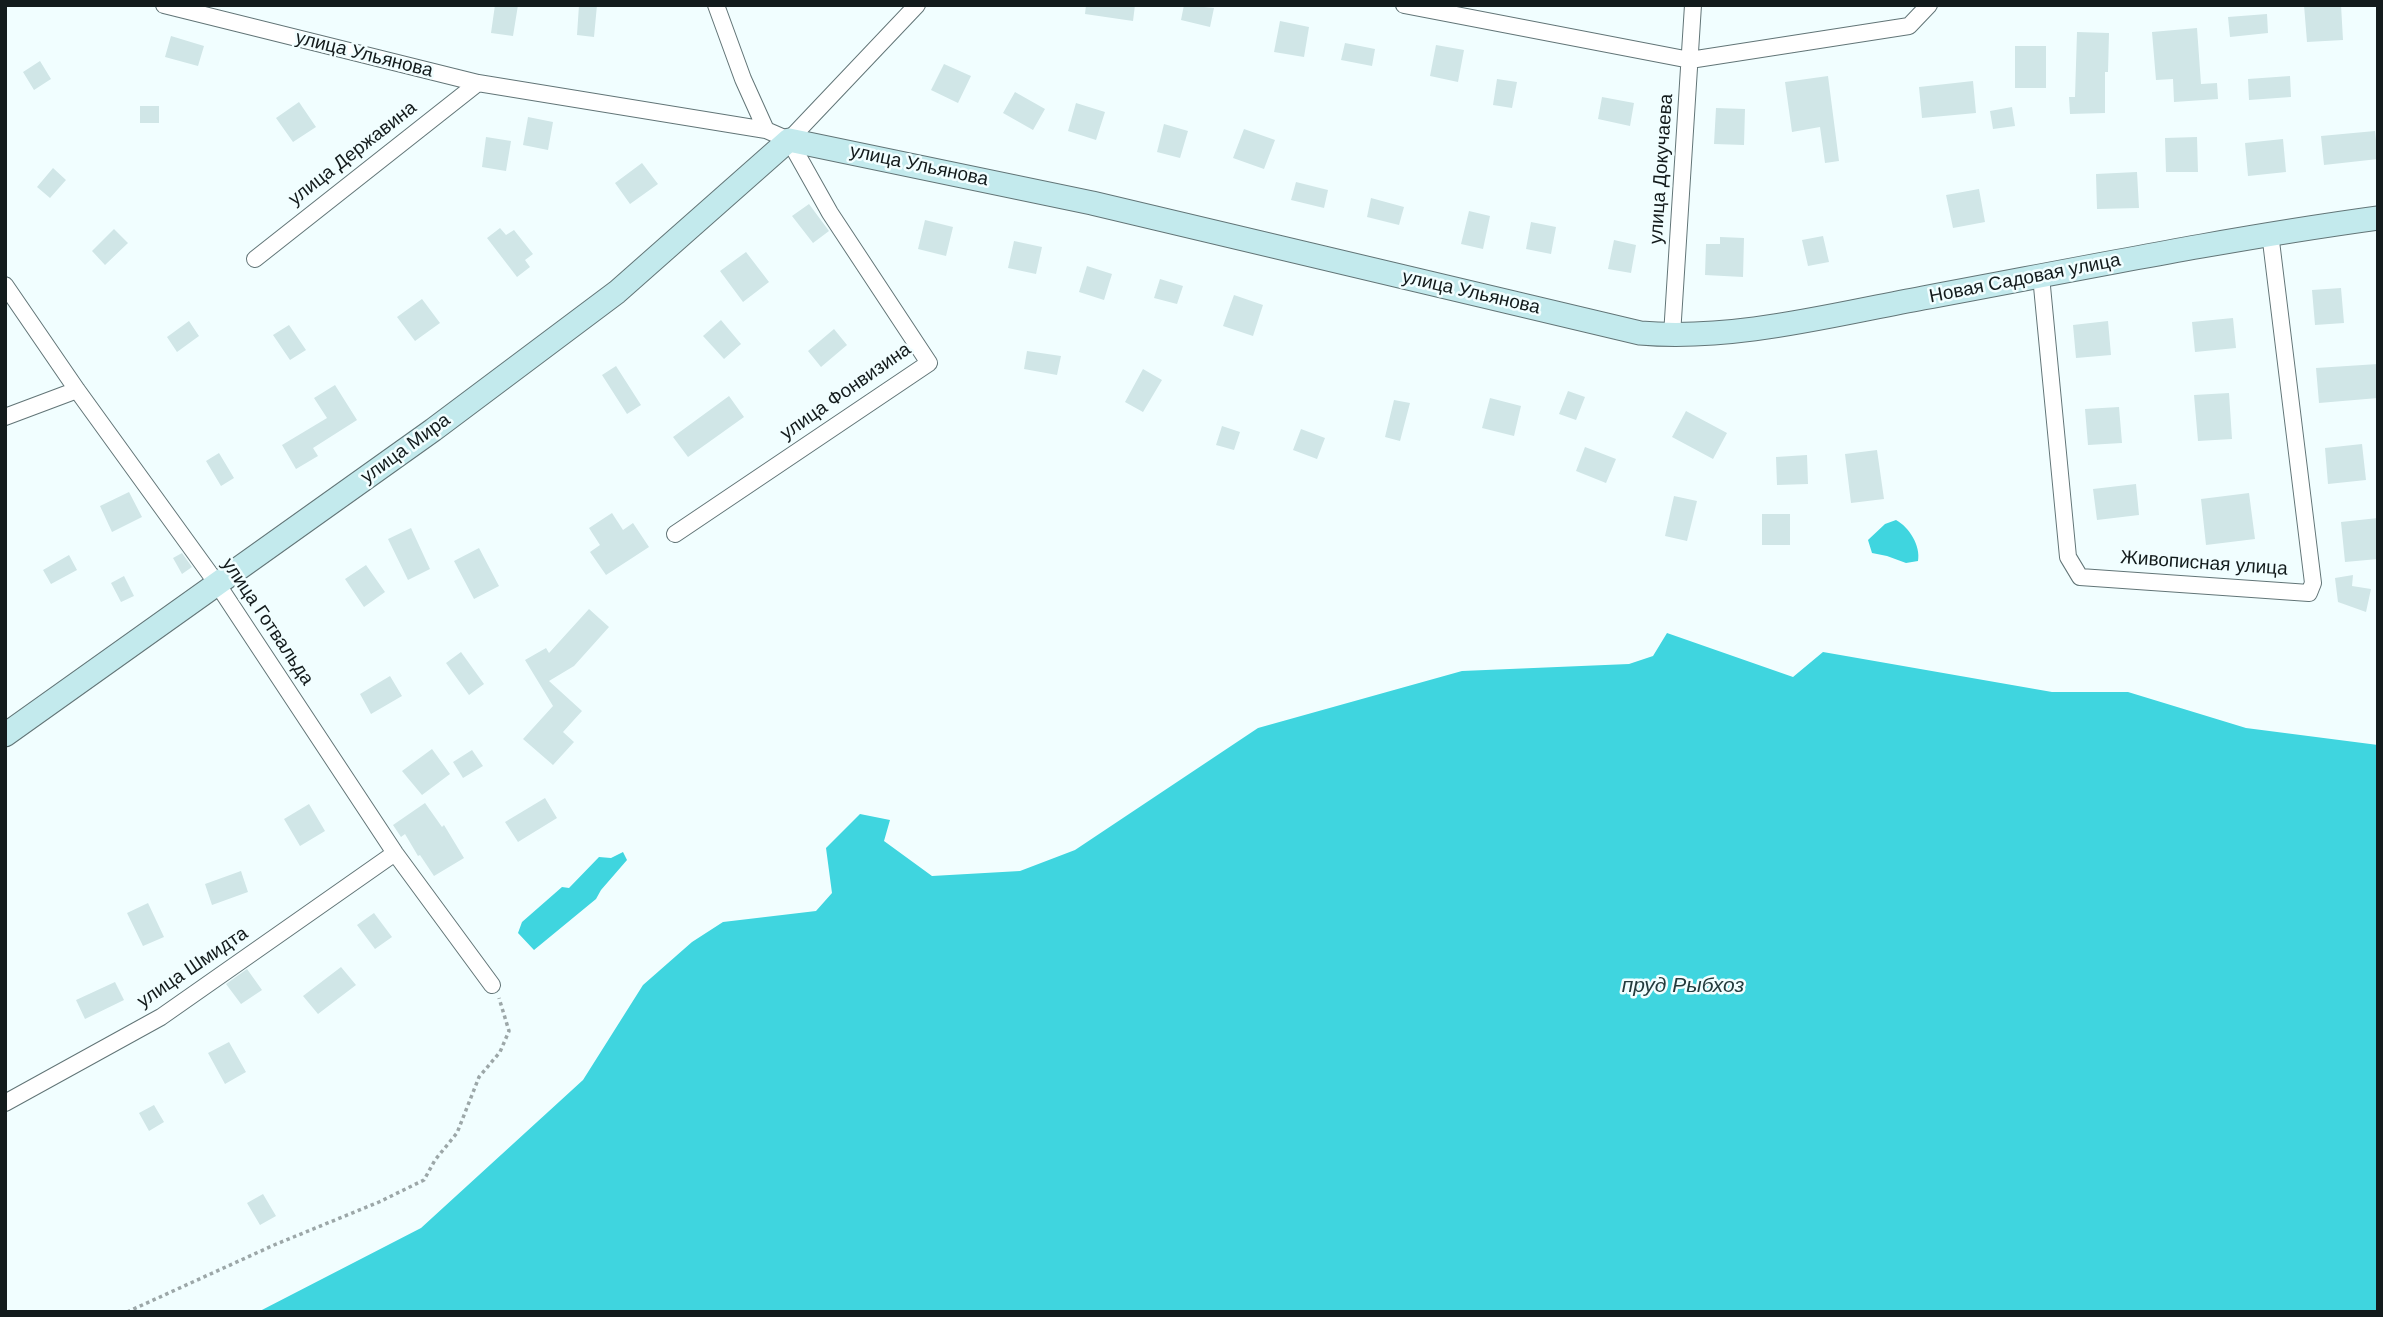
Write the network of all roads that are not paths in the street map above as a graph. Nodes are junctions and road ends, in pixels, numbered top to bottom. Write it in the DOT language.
graph roads {
  1 [pos="164,5"];
  2 [pos="716,5"];
  3 [pos="917,5"];
  4 [pos="1404,5"];
  5 [pos="1693,5"];
  6 [pos="1929,5"];
  7 [pos="1690,60"];
  8 [pos="478,83"];
  9 [pos="766,130"];
  10 [pos="789,141"];
  11 [pos="2378,218"];
  12 [pos="2270,233"];
  13 [pos="255,259"];
  14 [pos="2041,276"];
  15 [pos="5,285"];
  16 [pos="1672,335"];
  17 [pos="77,390"];
  18 [pos="5,417"];
  19 [pos="675,534"];
  20 [pos="218,585"];
  21 [pos="5,735"];
  22 [pos="395,853"];
  23 [pos="492,985"];
  24 [pos="5,1103"];
  1 -- 8 [label="street, улица Ульянова"];
  2 -- 9 [label="street"];
  3 -- 10 [label="street"];
  4 -- 7 [label="street"];
  5 -- 7 [label="street, улица Докучаева"];
  6 -- 7 [label="street"];
  7 -- 16 [label="street, улица Докучаева"];
  8 -- 9 [label="street, улица Ульянова"];
  8 -- 13 [label="street, улица Державина"];
  9 -- 10 [label="street, улица Ульянова"];
  10 -- 16 [label="street, улица Ульянова"];
  10 -- 19 [label="street, улица Фонвизина"];
  10 -- 20 [label="street, улица Мира"];
  11 -- 12 [label="street, Новая Садовая улица"];
  12 -- 14 [label="street, Новая Садовая улица"];
  12 -- 14 [label="street, Живописная улица"];
  14 -- 16 [label="street, Новая Садовая улица"];
  15 -- 17 [label="street, улица Готвальда"];
  17 -- 18 [label="street"];
  17 -- 20 [label="street, улица Готвальда"];
  20 -- 21 [label="street, улица Мира"];
  20 -- 22 [label="street, улица Готвальда"];
  22 -- 23 [label="street, улица Готвальда"];
  22 -- 24 [label="street, улица Шмидта"];
}
